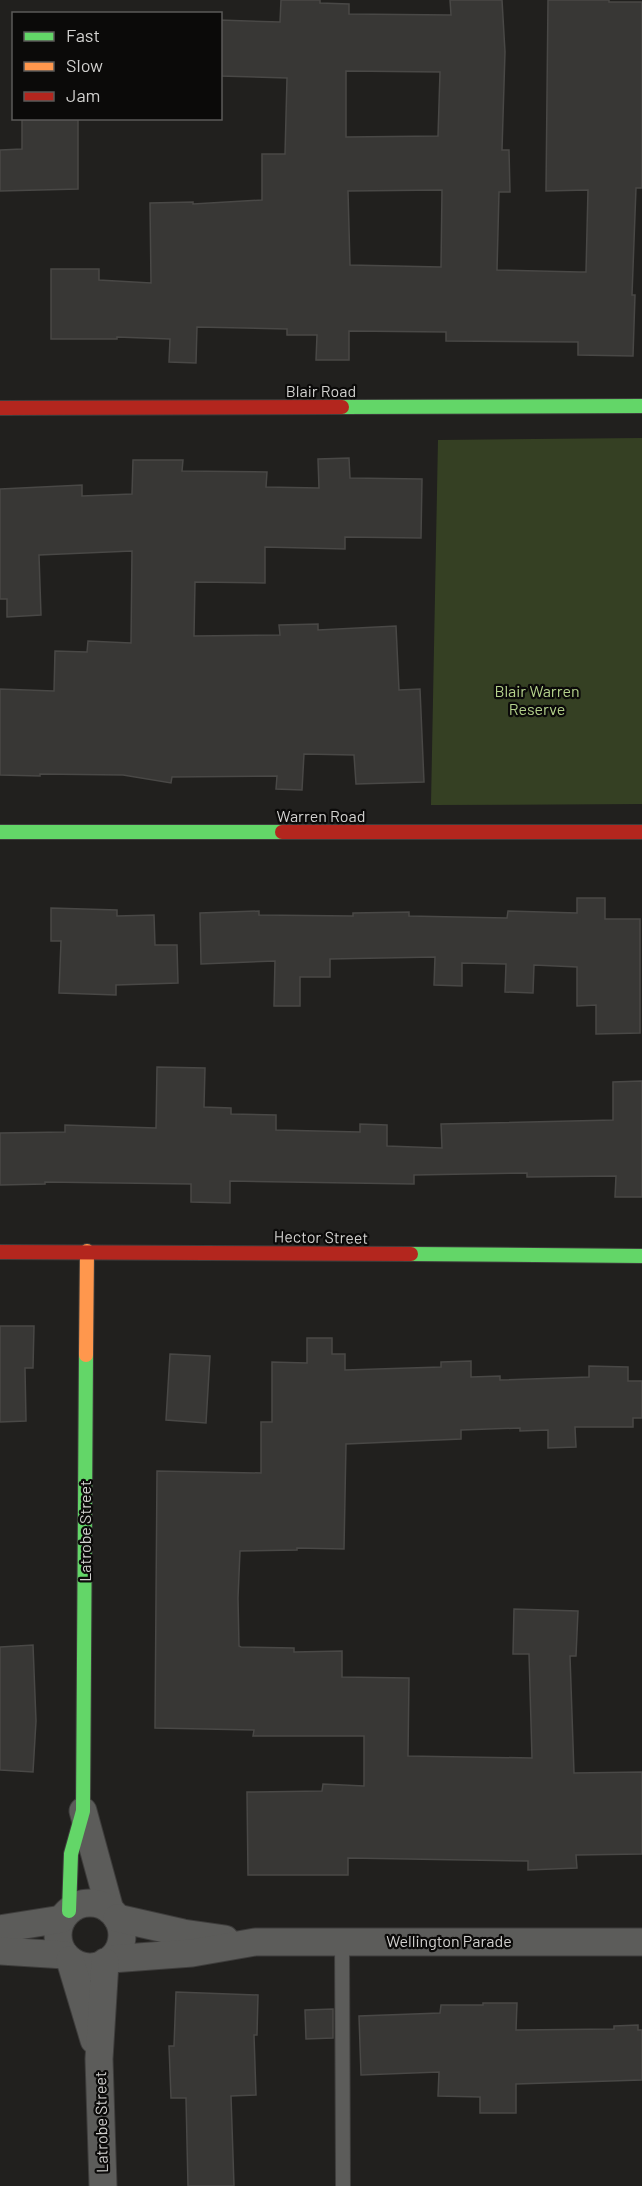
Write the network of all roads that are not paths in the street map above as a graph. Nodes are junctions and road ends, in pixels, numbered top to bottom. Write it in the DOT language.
graph roads {
  1 [pos="642,406"];
  2 [pos="0,408"];
  3 [pos="0,832"];
  4 [pos="642,832"];
  5 [pos="87,1251"];
  6 [pos="0,1252"];
  7 [pos="642,1256"];
  8 [pos="83,1810"];
  9 [pos="114,1914"];
  10 [pos="65,1915"];
  11 [pos="0,1929"];
  12 [pos="342,1941"];
  13 [pos="255,1942"];
  14 [pos="642,1942"];
  15 [pos="0,1951"];
  16 [pos="68,1957"];
  17 [pos="108,1960"];
  18 [pos="99,2059"];
  19 [pos="103,2186"];
  20 [pos="343,2186"];
  1 -- 2 [label="street, Blair Road"];
  3 -- 4 [label="street, Warren Road"];
  5 -- 6 [label="street, Hector Street"];
  5 -- 7 [label="street, Hector Street"];
  5 -- 8 [label="street, Latrobe Street"];
  8 -- 9 [label="street, Latrobe Street"];
  8 -- 10 [label="street, Latrobe Street"];
  9 -- 10 [label="street"];
  9 -- 13 [label="street, Wellington Parade"];
  9 -- 17 [label="street"];
  10 -- 11 [label="street"];
  10 -- 16 [label="street"];
  12 -- 13 [label="street, Wellington Parade"];
  12 -- 14 [label="street, Wellington Parade"];
  12 -- 20 [label="lane"];
  13 -- 17 [label="street, Wellington Parade"];
  15 -- 16 [label="street"];
  16 -- 17 [label="street"];
  16 -- 18 [label="street, Latrobe Street"];
  17 -- 18 [label="street, Latrobe Street"];
  18 -- 19 [label="street, Latrobe Street"];
}
